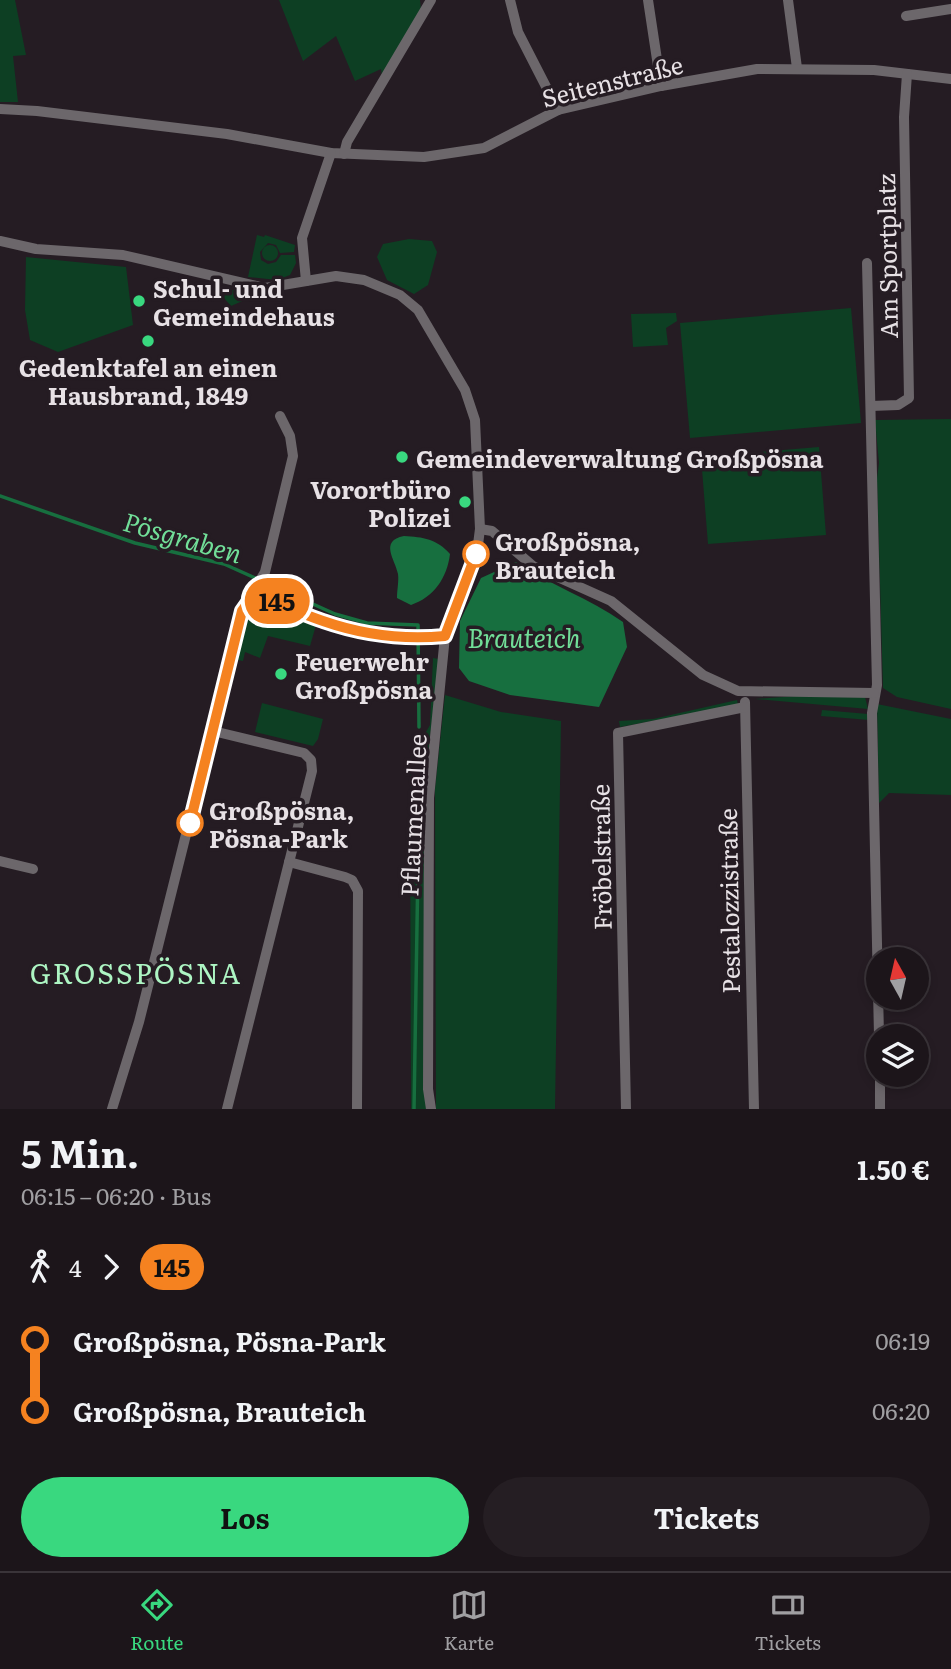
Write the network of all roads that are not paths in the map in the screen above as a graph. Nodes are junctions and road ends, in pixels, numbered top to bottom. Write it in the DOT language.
graph roads {
  1 [pos="431,0"];
  2 [pos="510,0"];
  3 [pos="648,0"];
  4 [pos="788,0"];
  5 [pos="934,6"];
  6 [pos="951,9"];
  7 [pos="906,16"];
  8 [pos="797,68"];
  9 [pos="907,74"];
  10 [pos="951,79"];
  11 [pos="661,86"];
  12 [pos="0,109"];
  13 [pos="558,110"];
  14 [pos="331,153"];
  15 [pos="344,154"];
  16 [pos="0,241"];
  17 [pos="867,263"];
  18 [pos="306,281"];
  19 [pos="872,406"];
  20 [pos="280,416"];
  21 [pos="480,529"];
  22 [pos="252,597"];
  23 [pos="445,636"];
  24 [pos="745,692"];
  25 [pos="874,693"];
  26 [pos="745,707"];
  27 [pos="213,731"];
  28 [pos="0,861"];
  29 [pos="289,862"];
  30 [pos="33,869"];
  31 [pos="879,1024"];
  32 [pos="880,1087"];
  33 [pos="112,1109"];
  34 [pos="227,1109"];
  35 [pos="357,1109"];
  36 [pos="432,1109"];
  37 [pos="626,1109"];
  38 [pos="754,1109"];
  39 [pos="880,1109"];
  1 -- 15 [label="street"];
  2 -- 13 [label="street"];
  3 -- 11 [label="street"];
  4 -- 8 [label="street"];
  5 -- 6 [label="street"];
  5 -- 7 [label="street"];
  8 -- 9 [label="street, Seitenstraße"];
  8 -- 11 [label="street, Seitenstraße"];
  9 -- 10 [label="street, Seitenstraße"];
  9 -- 19 [label="street, Am Sportplatz"];
  11 -- 13 [label="street, Seitenstraße"];
  12 -- 14 [label="street, Seitenstraße"];
  13 -- 15 [label="street, Seitenstraße"];
  14 -- 15 [label="street, Seitenstraße"];
  14 -- 18 [label="street"];
  16 -- 18 [label="street, Pflaumenallee"];
  17 -- 19 [label="street, Am Sportplatz"];
  18 -- 21 [label="street, Pflaumenallee"];
  19 -- 25 [label="street, Am Sportplatz"];
  20 -- 22 [label="street"];
  21 -- 23 [label="street, Pflaumenallee"];
  21 -- 24 [label="street"];
  22 -- 23 [label="street"];
  22 -- 27 [label="street"];
  23 -- 36 [label="street, Pflaumenallee"];
  24 -- 25 [label="street"];
  24 -- 26 [label="street, Pestalozzistraße"];
  25 -- 31 [label="street, Am Sportplatz"];
  26 -- 37 [label="street, Fröbelstraße"];
  26 -- 38 [label="street, Pestalozzistraße"];
  27 -- 29 [label="street"];
  27 -- 33 [label="street"];
  28 -- 30 [label="street"];
  29 -- 34 [label="street"];
  29 -- 35 [label="street"];
  32 -- 39 [label="street"];
}
